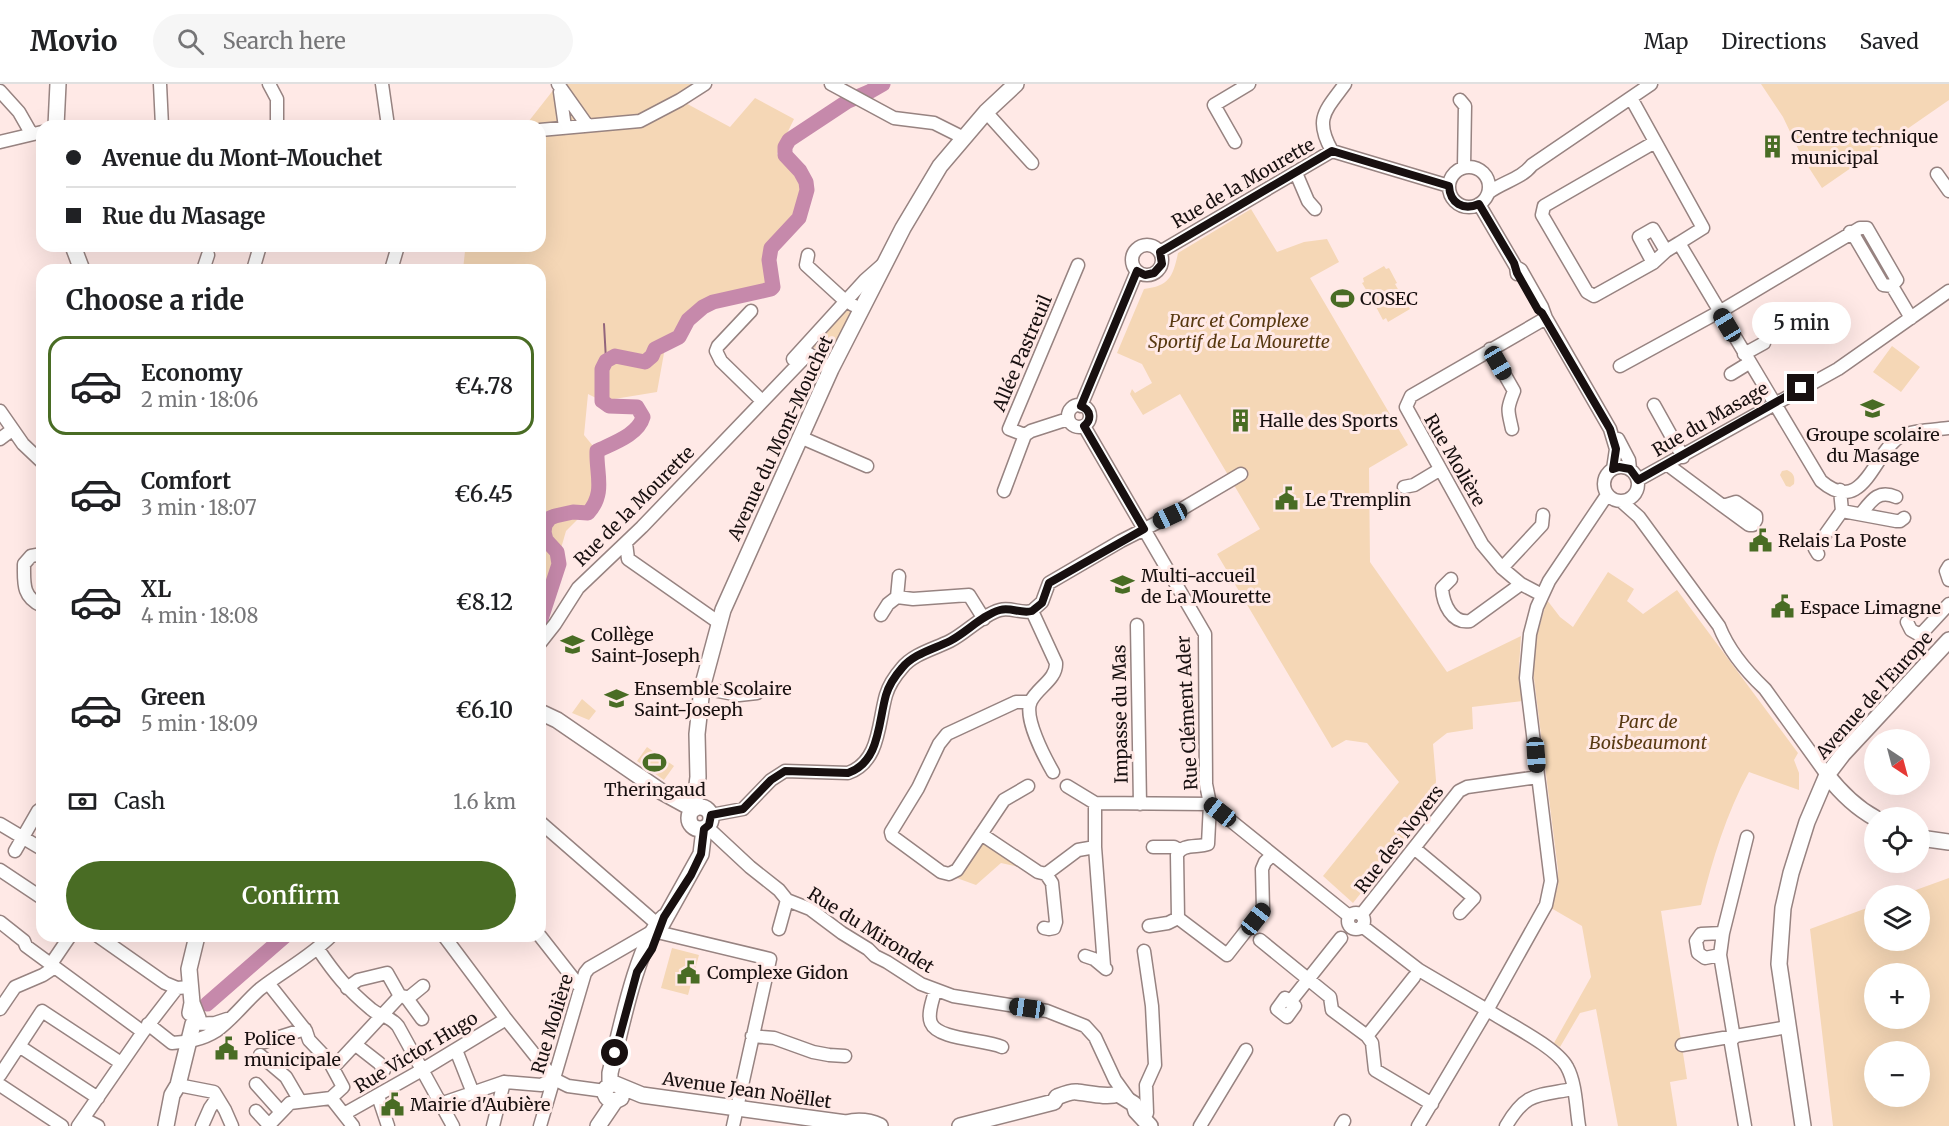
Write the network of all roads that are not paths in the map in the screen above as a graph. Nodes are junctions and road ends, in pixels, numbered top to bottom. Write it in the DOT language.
graph roads {
  1 [pos="160,84"];
  2 [pos="269,84"];
  3 [pos="382,84"];
  4 [pos="558,84"];
  5 [pos="705,84"];
  6 [pos="831,84"];
  7 [pos="1016,84"];
  8 [pos="1249,84"];
  9 [pos="1345,84"];
  10 [pos="1651,84"];
  11 [pos="58,88"];
  12 [pos="0,91"];
  13 [pos="1631,98"];
  14 [pos="1460,100"];
  15 [pos="986,112"];
  16 [pos="56,120"];
  17 [pos="162,120"];
  18 [pos="277,120"];
  19 [pos="387,120"];
  20 [pos="587,125"];
  21 [pos="565,127"];
  22 [pos="546,129"];
  23 [pos="36,132"];
  24 [pos="36,133"];
  25 [pos="964,138"];
  26 [pos="0,142"];
  27 [pos="1235,142"];
  28 [pos="1655,142"];
  29 [pos="1332,151"];
  30 [pos="1032,163"];
  31 [pos="1532,165"];
  32 [pos="1464,167"];
  33 [pos="1296,173"];
  34 [pos="1937,174"];
  35 [pos="1486,176"];
  36 [pos="1449,186"];
  37 [pos="1949,191"];
  38 [pos="1488,194"];
  39 [pos="1479,204"];
  40 [pos="1315,209"];
  41 [pos="1850,232"];
  42 [pos="1679,243"];
  43 [pos="1666,251"];
  44 [pos="1160,252"];
  45 [pos="208,255"];
  46 [pos="808,255"];
  47 [pos="1883,256"];
  48 [pos="886,262"];
  49 [pos="1653,263"];
  50 [pos="1870,263"];
  51 [pos="205,264"];
  52 [pos="1078,265"];
  53 [pos="1137,271"];
  54 [pos="1892,286"];
  55 [pos="1949,291"];
  56 [pos="850,297"];
  57 [pos="751,311"];
  58 [pos="1718,311"];
  59 [pos="859,315"];
  60 [pos="1544,315"];
  61 [pos="1911,318"];
  62 [pos="1764,344"];
  63 [pos="1490,349"];
  64 [pos="805,352"];
  65 [pos="1747,358"];
  66 [pos="1620,366"];
  67 [pos="831,369"];
  68 [pos="1731,374"];
  69 [pos="760,398"];
  70 [pos="1773,403"];
  71 [pos="1654,405"];
  72 [pos="1081,406"];
  73 [pos="0,411"];
  74 [pos="1068,419"];
  75 [pos="1084,426"];
  76 [pos="12,429"];
  77 [pos="1512,429"];
  78 [pos="1610,429"];
  79 [pos="1949,429"];
  80 [pos="1025,435"];
  81 [pos="800,437"];
  82 [pos="0,439"];
  83 [pos="36,456"];
  84 [pos="1683,457"];
  85 [pos="1668,465"];
  86 [pos="867,466"];
  87 [pos="1613,469"];
  88 [pos="1630,469"];
  89 [pos="1440,470"];
  90 [pos="1241,474"];
  91 [pos="1638,480"];
  92 [pos="1404,487"];
  93 [pos="1840,490"];
  94 [pos="1004,491"];
  95 [pos="1607,495"];
  96 [pos="1635,495"];
  97 [pos="1896,496"];
  98 [pos="1621,501"];
  99 [pos="1724,506"];
  100 [pos="1842,511"];
  101 [pos="1862,514"];
  102 [pos="1543,516"];
  103 [pos="1639,518"];
  104 [pos="1904,518"];
  105 [pos="1144,529"];
  106 [pos="626,543"];
  107 [pos="1818,554"];
  108 [pos="36,555"];
  109 [pos="1949,566"];
  110 [pos="1502,568"];
  111 [pos="899,576"];
  112 [pos="1452,579"];
  113 [pos="1949,580"];
  114 [pos="1521,584"];
  115 [pos="1542,596"];
  116 [pos="897,597"];
  117 [pos="36,603"];
  118 [pos="1949,604"];
  119 [pos="1032,611"];
  120 [pos="881,615"];
  121 [pos="984,619"];
  122 [pos="718,621"];
  123 [pos="1906,622"];
  124 [pos="1137,625"];
  125 [pos="546,635"];
  126 [pos="1949,640"];
  127 [pos="702,688"];
  128 [pos="757,693"];
  129 [pos="1030,702"];
  130 [pos="546,715"];
  131 [pos="1053,772"];
  132 [pos="1827,775"];
  133 [pos="1538,777"];
  134 [pos="697,782"];
  135 [pos="1028,786"];
  136 [pos="1067,786"];
  137 [pos="662,792"];
  138 [pos="676,800"];
  139 [pos="1095,803"];
  140 [pos="1140,804"];
  141 [pos="1210,804"];
  142 [pos="1864,811"];
  143 [pos="36,814"];
  144 [pos="699,818"];
  145 [pos="0,824"];
  146 [pos="546,827"];
  147 [pos="981,834"];
  148 [pos="23,837"];
  149 [pos="1747,837"];
  150 [pos="1930,840"];
  151 [pos="1949,843"];
  152 [pos="36,845"];
  153 [pos="1095,847"];
  154 [pos="1153,847"];
  155 [pos="1414,848"];
  156 [pos="1179,850"];
  157 [pos="15,851"];
  158 [pos="1272,855"];
  159 [pos="0,870"];
  160 [pos="1046,874"];
  161 [pos="36,894"];
  162 [pos="787,900"];
  163 [pos="1460,913"];
  164 [pos="1178,918"];
  165 [pos="1358,919"];
  166 [pos="0,922"];
  167 [pos="658,926"];
  168 [pos="1149,926"];
  169 [pos="1049,928"];
  170 [pos="779,929"];
  171 [pos="1723,933"];
  172 [pos="1341,938"];
  173 [pos="1260,940"];
  174 [pos="67,942"];
  175 [pos="107,942"];
  176 [pos="192,942"];
  177 [pos="325,942"];
  178 [pos="448,942"];
  179 [pos="545,942"];
  180 [pos="318,949"];
  181 [pos="1144,951"];
  182 [pos="1085,956"];
  183 [pos="1720,956"];
  184 [pos="53,966"];
  185 [pos="1414,977"];
  186 [pos="1308,980"];
  187 [pos="268,983"];
  188 [pos="423,986"];
  189 [pos="580,987"];
  190 [pos="347,988"];
  191 [pos="936,990"];
  192 [pos="186,993"];
  193 [pos="404,997"];
  194 [pos="0,1009"];
  195 [pos="1487,1010"];
  196 [pos="378,1013"];
  197 [pos="1282,1013"];
  198 [pos="422,1018"];
  199 [pos="228,1019"];
  200 [pos="506,1019"];
  201 [pos="193,1024"];
  202 [pos="1788,1027"];
  203 [pos="145,1028"];
  204 [pos="305,1029"];
  205 [pos="752,1036"];
  206 [pos="1367,1036"];
  207 [pos="1732,1038"];
  208 [pos="189,1042"];
  209 [pos="264,1042"];
  210 [pos="356,1045"];
  211 [pos="19,1046"];
  212 [pos="1682,1046"];
  213 [pos="1002,1047"];
  214 [pos="456,1050"];
  215 [pos="1246,1050"];
  216 [pos="260,1055"];
  217 [pos="846,1056"];
  218 [pos="122,1063"];
  219 [pos="333,1068"];
  220 [pos="384,1070"];
  221 [pos="422,1070"];
  222 [pos="0,1075"];
  223 [pos="554,1079"];
  224 [pos="1115,1080"];
  225 [pos="504,1082"];
  226 [pos="256,1084"];
  227 [pos="0,1085"];
  228 [pos="178,1085"];
  229 [pos="1573,1089"];
  230 [pos="614,1091"];
  231 [pos="472,1093"];
  232 [pos="378,1096"];
  233 [pos="1112,1096"];
  234 [pos="98,1098"];
  235 [pos="218,1098"];
  236 [pos="331,1098"];
  237 [pos="300,1101"];
  238 [pos="440,1104"];
  239 [pos="1432,1104"];
  240 [pos="738,1109"];
  241 [pos="256,1111"];
  242 [pos="281,1112"];
  243 [pos="344,1114"];
  244 [pos="1139,1114"];
  245 [pos="81,1122"];
  246 [pos="848,1124"];
  247 [pos="62,1126"];
  248 [pos="98,1126"];
  249 [pos="168,1126"];
  250 [pos="202,1126"];
  251 [pos="232,1126"];
  252 [pos="268,1126"];
  253 [pos="353,1126"];
  254 [pos="388,1126"];
  255 [pos="453,1126"];
  256 [pos="494,1126"];
  257 [pos="540,1126"];
  258 [pos="598,1126"];
  259 [pos="733,1126"];
  260 [pos="880,1126"];
  261 [pos="960,1126"];
  262 [pos="1200,1126"];
  263 [pos="1418,1126"];
  264 [pos="1506,1126"];
  265 [pos="1579,1126"];
  266 [pos="1745,1126"];
  267 [pos="1803,1126"];
  1 -- 17 [label="street"];
  2 -- 18 [label="street"];
  3 -- 19 [label="street"];
  4 -- 20 [label="street"];
  4 -- 21 [label="street"];
  5 -- 20 [label="street"];
  6 -- 25 [label="street"];
  7 -- 15 [label="main road, Avenue du Mont-Mouchet"];
  8 -- 27 [label="street"];
  9 -- 29 [label="street"];
  10 -- 13 [label="street"];
  11 -- 16 [label="main road"];
  12 -- 23 [label="street"];
  13 -- 28 [label="street"];
  13 -- 31 [label="street"];
  14 -- 32 [label="street"];
  15 -- 25 [label="main road, Avenue du Mont-Mouchet"];
  15 -- 30 [label="street"];
  20 -- 21 [label="street"];
  21 -- 22 [label="street"];
  24 -- 26 [label="street"];
  25 -- 48 [label="main road, Avenue du Mont-Mouchet"];
  28 -- 42 [label="street"];
  28 -- 49 [label="street"];
  29 -- 33 [label="street, Rue de la Mourette"];
  29 -- 36 [label="street, Rue de la Mourette"];
  31 -- 35 [label="street"];
  31 -- 38 [label="street"];
  32 -- 35 [label="street"];
  32 -- 36 [label="street"];
  33 -- 40 [label="street"];
  33 -- 44 [label="street, Rue de la Mourette"];
  34 -- 37 [label="street"];
  35 -- 38 [label="street"];
  36 -- 39 [label="street"];
  38 -- 39 [label="street"];
  39 -- 60 [label="street"];
  41 -- 47 [label="street"];
  41 -- 50 [label="street"];
  41 -- 58 [label="street"];
  42 -- 43 [label="street"];
  42 -- 58 [label="street"];
  43 -- 49 [label="street"];
  43 -- 49 [label="street"];
  44 -- 53 [label="street"];
  44 -- 53 [label="street"];
  45 -- 51 [label="street"];
  46 -- 56 [label="street"];
  47 -- 50 [label="street"];
  47 -- 54 [label="street"];
  48 -- 56 [label="street, Rue de la Mourette"];
  48 -- 59 [label="main road, Avenue du Mont-Mouchet"];
  50 -- 54 [label="street"];
  52 -- 80 [label="street, Allée Pastreuil"];
  53 -- 72 [label="street"];
  54 -- 61 [label="street"];
  55 -- 61 [label="street, Rue du Masage"];
  56 -- 59 [label="street"];
  56 -- 64 [label="street, Rue de la Mourette"];
  57 -- 69 [label="street"];
  58 -- 65 [label="street"];
  58 -- 66 [label="street"];
  59 -- 67 [label="main road, Avenue du Mont-Mouchet"];
  60 -- 63 [label="street, Rue Molière"];
  60 -- 78 [label="street"];
  61 -- 70 [label="street, Rue du Masage"];
  62 -- 65 [label="street"];
  63 -- 77 [label="street"];
  63 -- 89 [label="street, Rue Molière"];
  64 -- 67 [label="street"];
  64 -- 69 [label="street, Rue de la Mourette"];
  65 -- 68 [label="street"];
  65 -- 70 [label="street"];
  67 -- 81 [label="main road, Avenue du Mont-Mouchet"];
  69 -- 106 [label="street, Rue de la Mourette"];
  70 -- 84 [label="street, Rue du Masage"];
  70 -- 93 [label="street"];
  71 -- 84 [label="street"];
  72 -- 74 [label="street"];
  72 -- 75 [label="street"];
  73 -- 76 [label="street"];
  74 -- 75 [label="street"];
  74 -- 80 [label="street"];
  75 -- 105 [label="street, Rue Clément Ader"];
  76 -- 82 [label="street"];
  76 -- 83 [label="street"];
  78 -- 87 [label="street"];
  78 -- 88 [label="street"];
  79 -- 93 [label="street"];
  80 -- 94 [label="street"];
  81 -- 86 [label="street"];
  81 -- 122 [label="main road, Avenue du Mont-Mouchet"];
  84 -- 85 [label="street, Rue du Masage"];
  85 -- 91 [label="street, Rue du Masage"];
  85 -- 99 [label="street"];
  87 -- 88 [label="street"];
  87 -- 95 [label="street"];
  88 -- 91 [label="street"];
  89 -- 92 [label="street"];
  89 -- 110 [label="street, Rue Molière"];
  90 -- 105 [label="street"];
  91 -- 96 [label="street"];
  93 -- 100 [label="street"];
  95 -- 98 [label="street"];
  95 -- 115 [label="street"];
  96 -- 98 [label="street"];
  96 -- 103 [label="street"];
  97 -- 101 [label="street"];
  98 -- 103 [label="street"];
  100 -- 101 [label="street"];
  100 -- 107 [label="street"];
  101 -- 104 [label="street"];
  102 -- 110 [label="street"];
  103 -- 132 [label="street"];
  105 -- 119 [label="street"];
  105 -- 141 [label="street, Rue Clément Ader"];
  106 -- 122 [label="street"];
  106 -- 125 [label="street, Rue de la Mourette"];
  108 -- 117 [label="street"];
  109 -- 113 [label="street"];
  110 -- 114 [label="street, Rue Molière"];
  111 -- 116 [label="street"];
  112 -- 114 [label="street"];
  114 -- 115 [label="street, Rue Molière"];
  115 -- 133 [label="street"];
  116 -- 120 [label="street"];
  116 -- 121 [label="street"];
  118 -- 123 [label="street"];
  119 -- 121 [label="street"];
  119 -- 129 [label="street"];
  121 -- 144 [label="street"];
  122 -- 127 [label="main road, Avenue du Mont-Mouchet"];
  124 -- 140 [label="street, Impasse du Mas"];
  126 -- 132 [label="main road, Avenue de l'Europe"];
  127 -- 128 [label="street"];
  127 -- 134 [label="main road, Avenue du Mont-Mouchet"];
  129 -- 131 [label="street"];
  129 -- 147 [label="street"];
  130 -- 137 [label="main road"];
  132 -- 142 [label="main road"];
  132 -- 202 [label="main road, Avenue de l'Europe"];
  133 -- 155 [label="street, Rue des Noyers"];
  133 -- 195 [label="street"];
  134 -- 138 [label="main road"];
  134 -- 144 [label="main road, Avenue du Mont-Mouchet"];
  135 -- 147 [label="street"];
  136 -- 139 [label="street"];
  137 -- 138 [label="main road"];
  137 -- 144 [label="main road"];
  138 -- 144 [label="main road"];
  139 -- 140 [label="street"];
  139 -- 153 [label="street"];
  140 -- 141 [label="street, Impasse du Mas"];
  141 -- 156 [label="street"];
  141 -- 158 [label="street, Rue Clément Ader"];
  143 -- 148 [label="street"];
  144 -- 162 [label="street, Rue du Mirondet"];
  144 -- 167 [label="main road, Avenue du Mont-Mouchet"];
  145 -- 148 [label="street"];
  146 -- 167 [label="street"];
  147 -- 160 [label="street"];
  148 -- 152 [label="street"];
  148 -- 157 [label="street"];
  149 -- 171 [label="street"];
  150 -- 151 [label="main road"];
  153 -- 160 [label="street"];
  153 -- 182 [label="street"];
  154 -- 156 [label="street"];
  155 -- 163 [label="street"];
  155 -- 165 [label="street, Rue des Noyers"];
  156 -- 164 [label="street"];
  158 -- 164 [label="street"];
  158 -- 165 [label="street, Rue Clément Ader"];
  159 -- 161 [label="street"];
  160 -- 169 [label="street"];
  162 -- 170 [label="street, Rue du Mirondet"];
  162 -- 191 [label="street, Rue du Mirondet"];
  164 -- 168 [label="street"];
  165 -- 195 [label="street"];
  166 -- 184 [label="street"];
  167 -- 189 [label="street, Rue Molière"];
  167 -- 205 [label="street"];
  167 -- 230 [label="main road, Avenue du Mont-Mouchet"];
  171 -- 183 [label="street"];
  171 -- 183 [label="street"];
  172 -- 186 [label="street"];
  173 -- 186 [label="street"];
  174 -- 184 [label="street"];
  175 -- 192 [label="street"];
  176 -- 192 [label="main road"];
  177 -- 180 [label="street"];
  178 -- 200 [label="street"];
  179 -- 189 [label="street"];
  180 -- 187 [label="street"];
  180 -- 190 [label="street"];
  181 -- 244 [label="street"];
  183 -- 207 [label="street"];
  184 -- 194 [label="street"];
  184 -- 203 [label="street"];
  185 -- 206 [label="street"];
  186 -- 197 [label="street"];
  186 -- 206 [label="street"];
  187 -- 199 [label="street"];
  187 -- 204 [label="street"];
  188 -- 193 [label="street"];
  189 -- 223 [label="street, Rue Molière"];
  190 -- 193 [label="street"];
  190 -- 196 [label="street"];
  191 -- 213 [label="street"];
  191 -- 224 [label="street, Rue du Mirondet"];
  192 -- 201 [label="main road"];
  192 -- 203 [label="street"];
  193 -- 196 [label="street"];
  193 -- 198 [label="street"];
  195 -- 229 [label="street"];
  195 -- 239 [label="street"];
  196 -- 210 [label="street"];
  196 -- 221 [label="street"];
  199 -- 201 [label="street"];
  199 -- 208 [label="street"];
  200 -- 214 [label="street, Rue Victor Hugo"];
  200 -- 223 [label="street"];
  201 -- 208 [label="main road"];
  202 -- 207 [label="street"];
  202 -- 267 [label="main road, Avenue de l'Europe"];
  203 -- 208 [label="street"];
  203 -- 218 [label="street"];
  204 -- 209 [label="street"];
  204 -- 219 [label="street"];
  205 -- 217 [label="street"];
  205 -- 240 [label="street"];
  206 -- 239 [label="street"];
  207 -- 212 [label="street"];
  207 -- 266 [label="street"];
  208 -- 228 [label="main road"];
  210 -- 219 [label="street"];
  210 -- 220 [label="street"];
  211 -- 218 [label="street"];
  211 -- 222 [label="street"];
  211 -- 234 [label="street"];
  214 -- 221 [label="street, Rue Victor Hugo"];
  214 -- 231 [label="street"];
  215 -- 262 [label="street"];
  216 -- 237 [label="street"];
  218 -- 234 [label="street"];
  219 -- 236 [label="street"];
  221 -- 232 [label="street, Rue Victor Hugo"];
  221 -- 238 [label="street"];
  223 -- 225 [label="street"];
  223 -- 230 [label="street"];
  223 -- 257 [label="street, Rue Molière"];
  224 -- 233 [label="street"];
  224 -- 244 [label="street, Rue du Mirondet"];
  225 -- 231 [label="street"];
  225 -- 256 [label="street"];
  226 -- 242 [label="street"];
  227 -- 247 [label="street"];
  228 -- 235 [label="street"];
  228 -- 249 [label="main road"];
  229 -- 264 [label="street"];
  229 -- 265 [label="street"];
  230 -- 240 [label="main road, Avenue Jean Noëllet"];
  230 -- 258 [label="main road"];
  231 -- 238 [label="street"];
  232 -- 243 [label="street, Rue Victor Hugo"];
  232 -- 254 [label="street"];
  233 -- 244 [label="main road"];
  233 -- 261 [label="main road"];
  234 -- 245 [label="street"];
  235 -- 250 [label="street"];
  235 -- 251 [label="street"];
  236 -- 237 [label="street"];
  236 -- 243 [label="street"];
  237 -- 242 [label="street"];
  238 -- 255 [label="street"];
  239 -- 263 [label="street"];
  240 -- 246 [label="main road, Avenue Jean Noëllet"];
  240 -- 259 [label="street"];
  241 -- 252 [label="street"];
  242 -- 252 [label="street"];
  243 -- 253 [label="street"];
  245 -- 248 [label="street"];
  246 -- 260 [label="main road, Avenue Jean Noëllet"];
}
